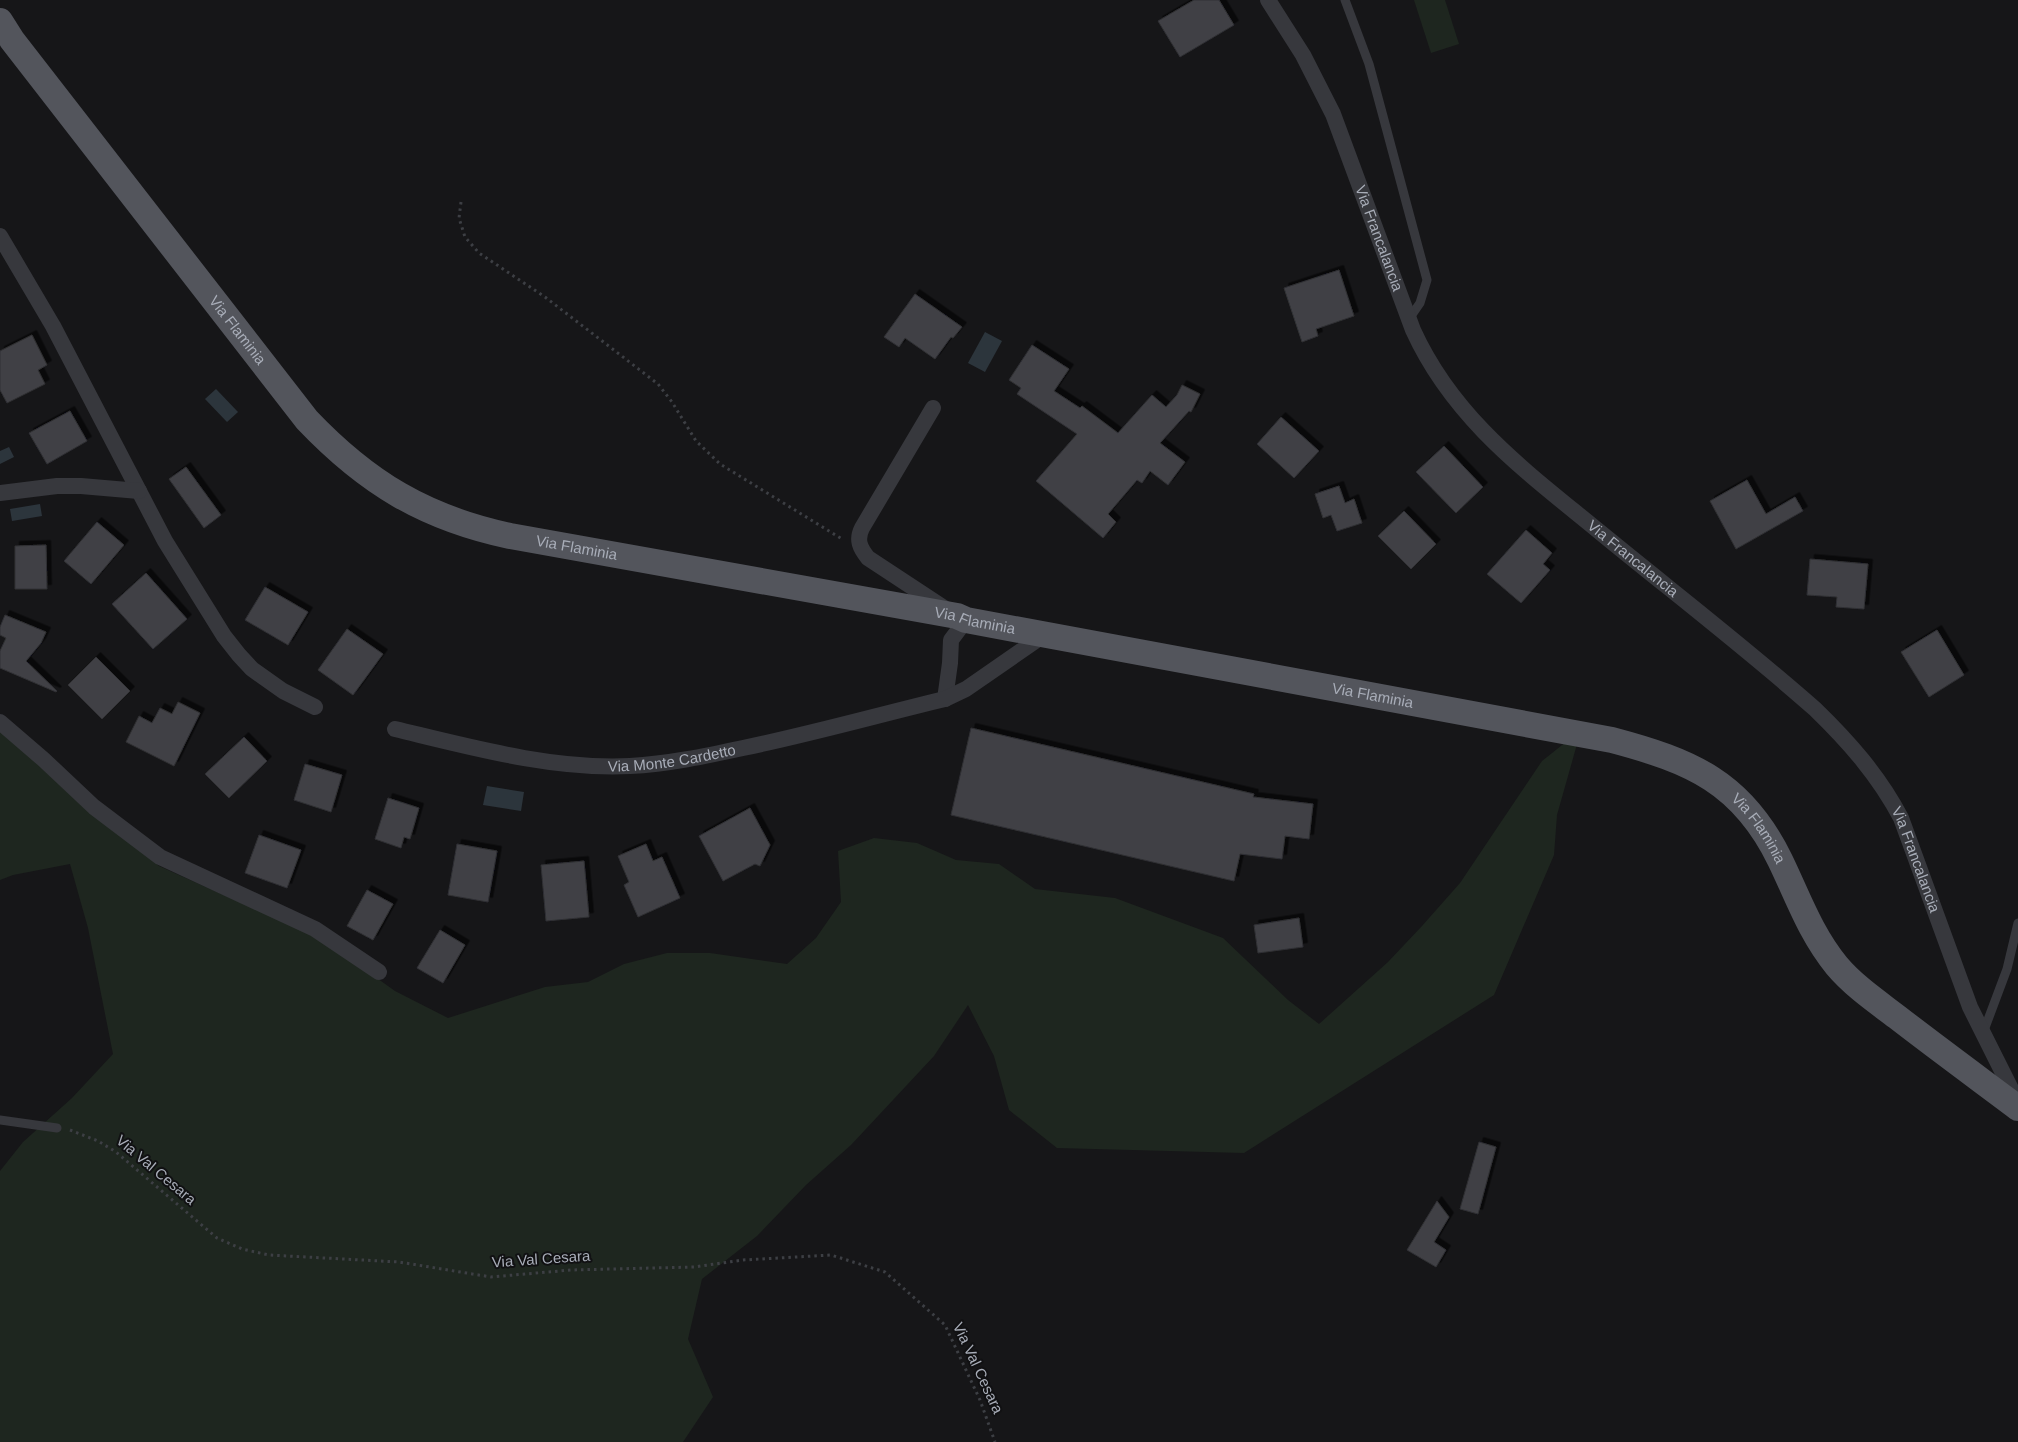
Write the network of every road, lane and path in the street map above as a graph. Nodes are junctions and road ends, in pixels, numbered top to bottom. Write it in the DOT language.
graph roads {
  1 [pos="1268,0"];
  2 [pos="1345,0"];
  3 [pos="4,35"];
  4 [pos="462,202"];
  5 [pos="0,236"];
  6 [pos="1409,319"];
  7 [pos="933,408"];
  8 [pos="139,491"];
  9 [pos="0,493"];
  10 [pos="863,552"];
  11 [pos="962,618"];
  12 [pos="1008,628"];
  13 [pos="1044,635"];
  14 [pos="1009,660"];
  15 [pos="945,699"];
  16 [pos="315,708"];
  17 [pos="0,722"];
  18 [pos="395,729"];
  19 [pos="2018,923"];
  20 [pos="379,972"];
  21 [pos="1983,1033"];
  22 [pos="2018,1103"];
  23 [pos="2018,1108"];
  24 [pos="0,1120"];
  25 [pos="57,1128"];
  26 [pos="995,1442"];
  1 -- 6 [label="street, Via Francalancia"];
  2 -- 6 [label="lane"];
  3 -- 11 [label="main road, Via Flaminia"];
  4 -- 10 [label="path"];
  5 -- 8 [label="street"];
  6 -- 21 [label="street, Via Francalancia"];
  7 -- 10 [label="street"];
  8 -- 9 [label="street"];
  8 -- 16 [label="street"];
  10 -- 11 [label="street"];
  11 -- 12 [label="main road, Via Flaminia"];
  11 -- 15 [label="street"];
  12 -- 13 [label="main road, Via Flaminia"];
  12 -- 14 [label="street"];
  13 -- 14 [label="street, Via Monte Cardetto"];
  13 -- 23 [label="main road, Via Flaminia"];
  14 -- 15 [label="street, Via Monte Cardetto"];
  15 -- 18 [label="street, Via Monte Cardetto"];
  17 -- 20 [label="street"];
  19 -- 21 [label="lane"];
  21 -- 22 [label="street, Via Francalancia"];
  24 -- 25 [label="lane"];
  25 -- 26 [label="path, Via Val Cesara"];
}
